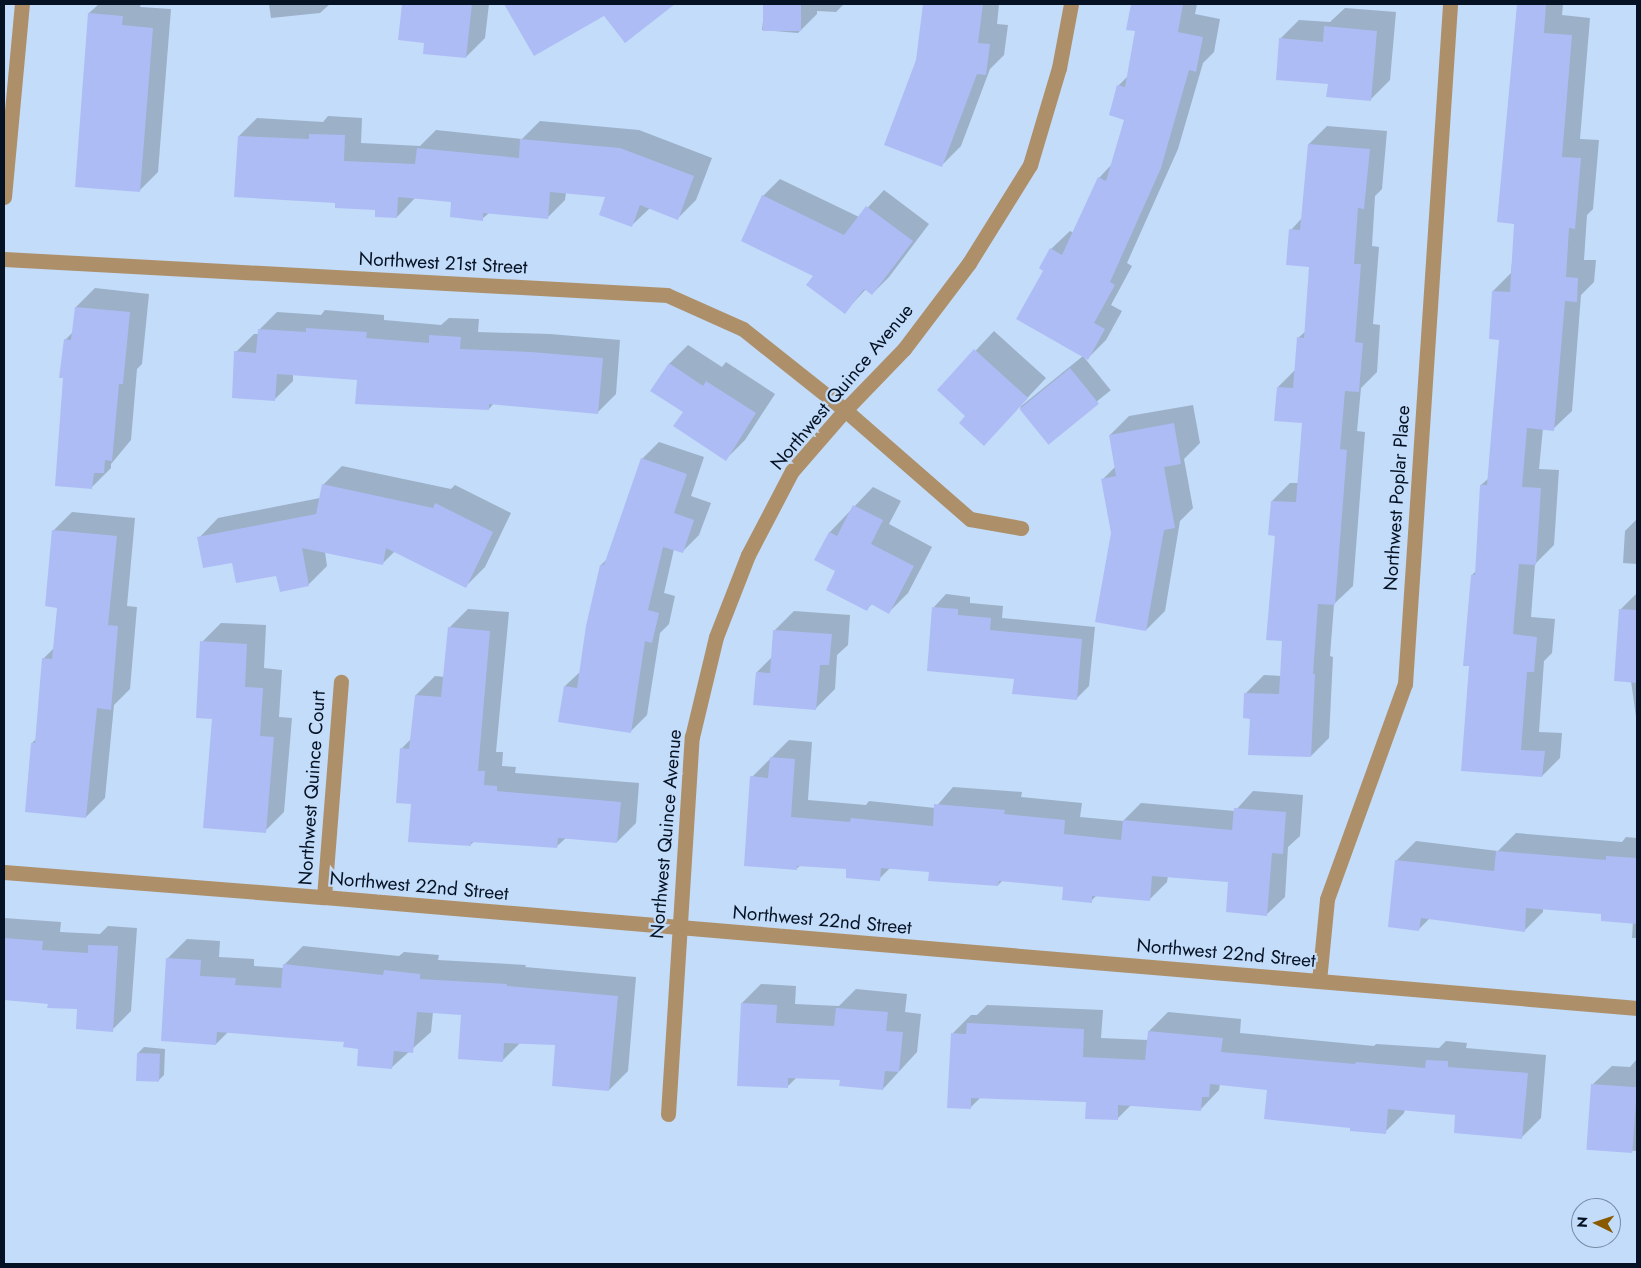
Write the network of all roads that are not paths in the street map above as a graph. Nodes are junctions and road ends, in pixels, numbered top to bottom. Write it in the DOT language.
graph roads {
  1 [pos="22,4"];
  2 [pos="1071,4"];
  3 [pos="1450,4"];
  4 [pos="4,197"];
  5 [pos="4,258"];
  6 [pos="845,410"];
  7 [pos="1021,528"];
  8 [pos="341,682"];
  9 [pos="4,872"];
  10 [pos="324,897"];
  11 [pos="678,929"];
  12 [pos="1319,981"];
  13 [pos="1637,1008"];
  14 [pos="668,1114"];
  1 -- 4 [label="street"];
  2 -- 6 [label="street, Northwest Quince Avenue"];
  3 -- 12 [label="street, Northwest Poplar Place"];
  5 -- 6 [label="street, Northwest 21st Street"];
  6 -- 7 [label="street, Northwest 21st Street"];
  6 -- 11 [label="street, Northwest Quince Avenue"];
  8 -- 10 [label="street, Northwest Quince Court"];
  9 -- 10 [label="street, Northwest 22nd Street"];
  10 -- 11 [label="street, Northwest 22nd Street"];
  11 -- 12 [label="street, Northwest 22nd Street"];
  11 -- 14 [label="street, Northwest Quince Avenue"];
  12 -- 13 [label="street, Northwest 22nd Street"];
}
